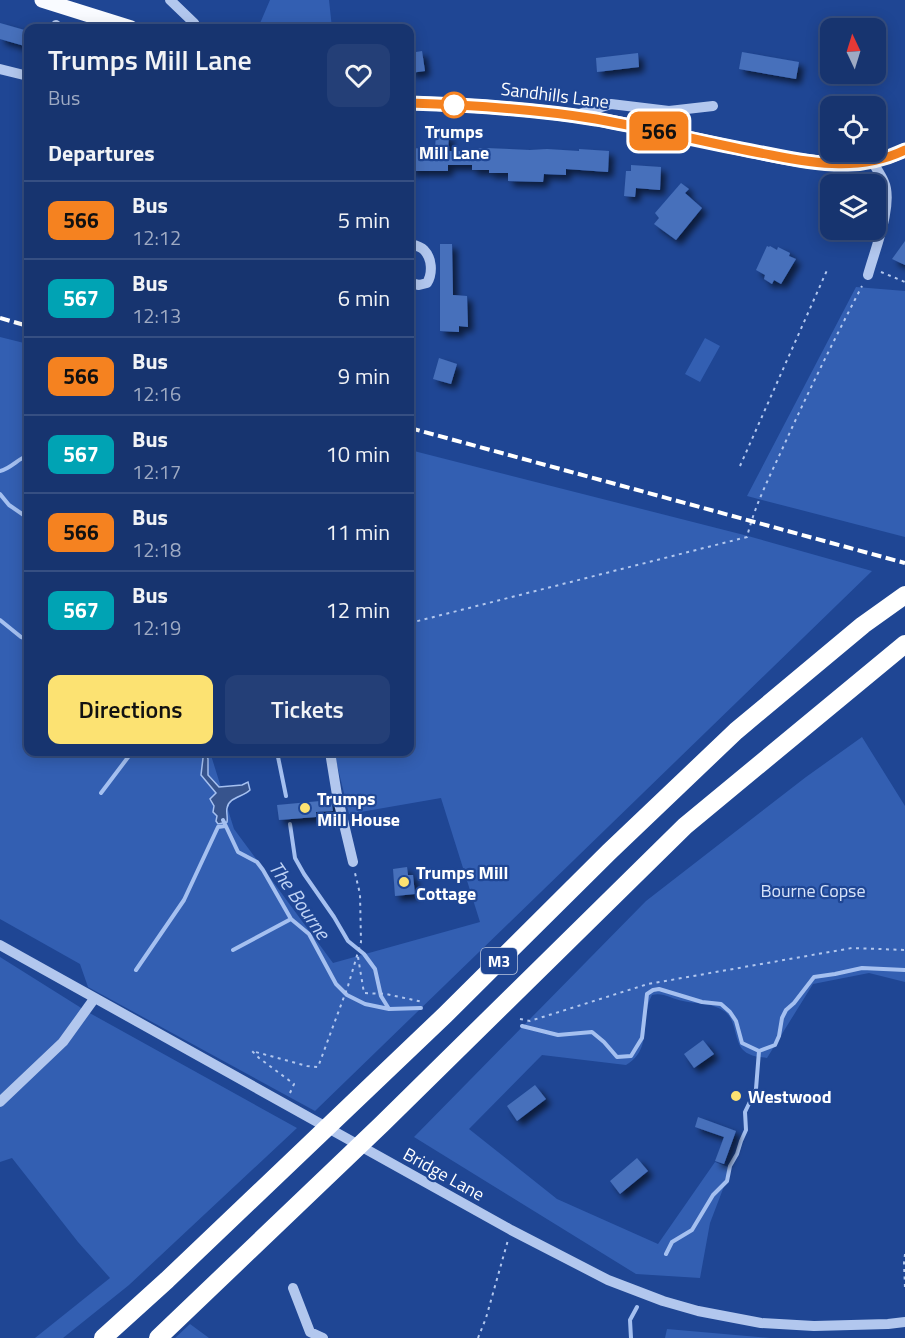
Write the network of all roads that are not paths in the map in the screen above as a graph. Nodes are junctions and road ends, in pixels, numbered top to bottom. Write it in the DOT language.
graph roads {
  1 [pos="42,0"];
  2 [pos="170,0"];
  3 [pos="118,24"];
  4 [pos="194,24"];
  5 [pos="0,69"];
  6 [pos="24,75"];
  7 [pos="416,103"];
  8 [pos="713,106"];
  9 [pos="573,116"];
  10 [pos="905,150"];
  11 [pos="886,157"];
  12 [pos="864,162"];
  13 [pos="873,162"];
  14 [pos="414,245"];
  15 [pos="869,272"];
  16 [pos="414,284"];
  17 [pos="905,595"];
  18 [pos="905,644"];
  19 [pos="331,756"];
  20 [pos="353,862"];
  21 [pos="0,945"];
  22 [pos="94,999"];
  23 [pos="0,1102"];
  24 [pos="293,1288"];
  25 [pos="905,1322"];
  26 [pos="308,1335"];
  27 [pos="103,1338"];
  28 [pos="158,1338"];
  29 [pos="322,1338"];
  1 -- 3 [label="main road"];
  2 -- 4 [label="street"];
  5 -- 6 [label="street"];
  7 -- 9 [label="main road, Sandhills Lane"];
  8 -- 9 [label="street"];
  9 -- 12 [label="main road, Sandhills Lane"];
  10 -- 11 [label="main road, Sandhills Lane"];
  13 -- 15 [label="street"];
  14 -- 16 [label="street"];
  17 -- 27 [label="highway, M3"];
  18 -- 28 [label="highway, M3"];
  19 -- 20 [label="street"];
  21 -- 22 [label="street, Bridge Lane"];
  22 -- 23 [label="street"];
  22 -- 25 [label="street, Bridge Lane"];
  24 -- 26 [label="street"];
  26 -- 29 [label="street"];
}
